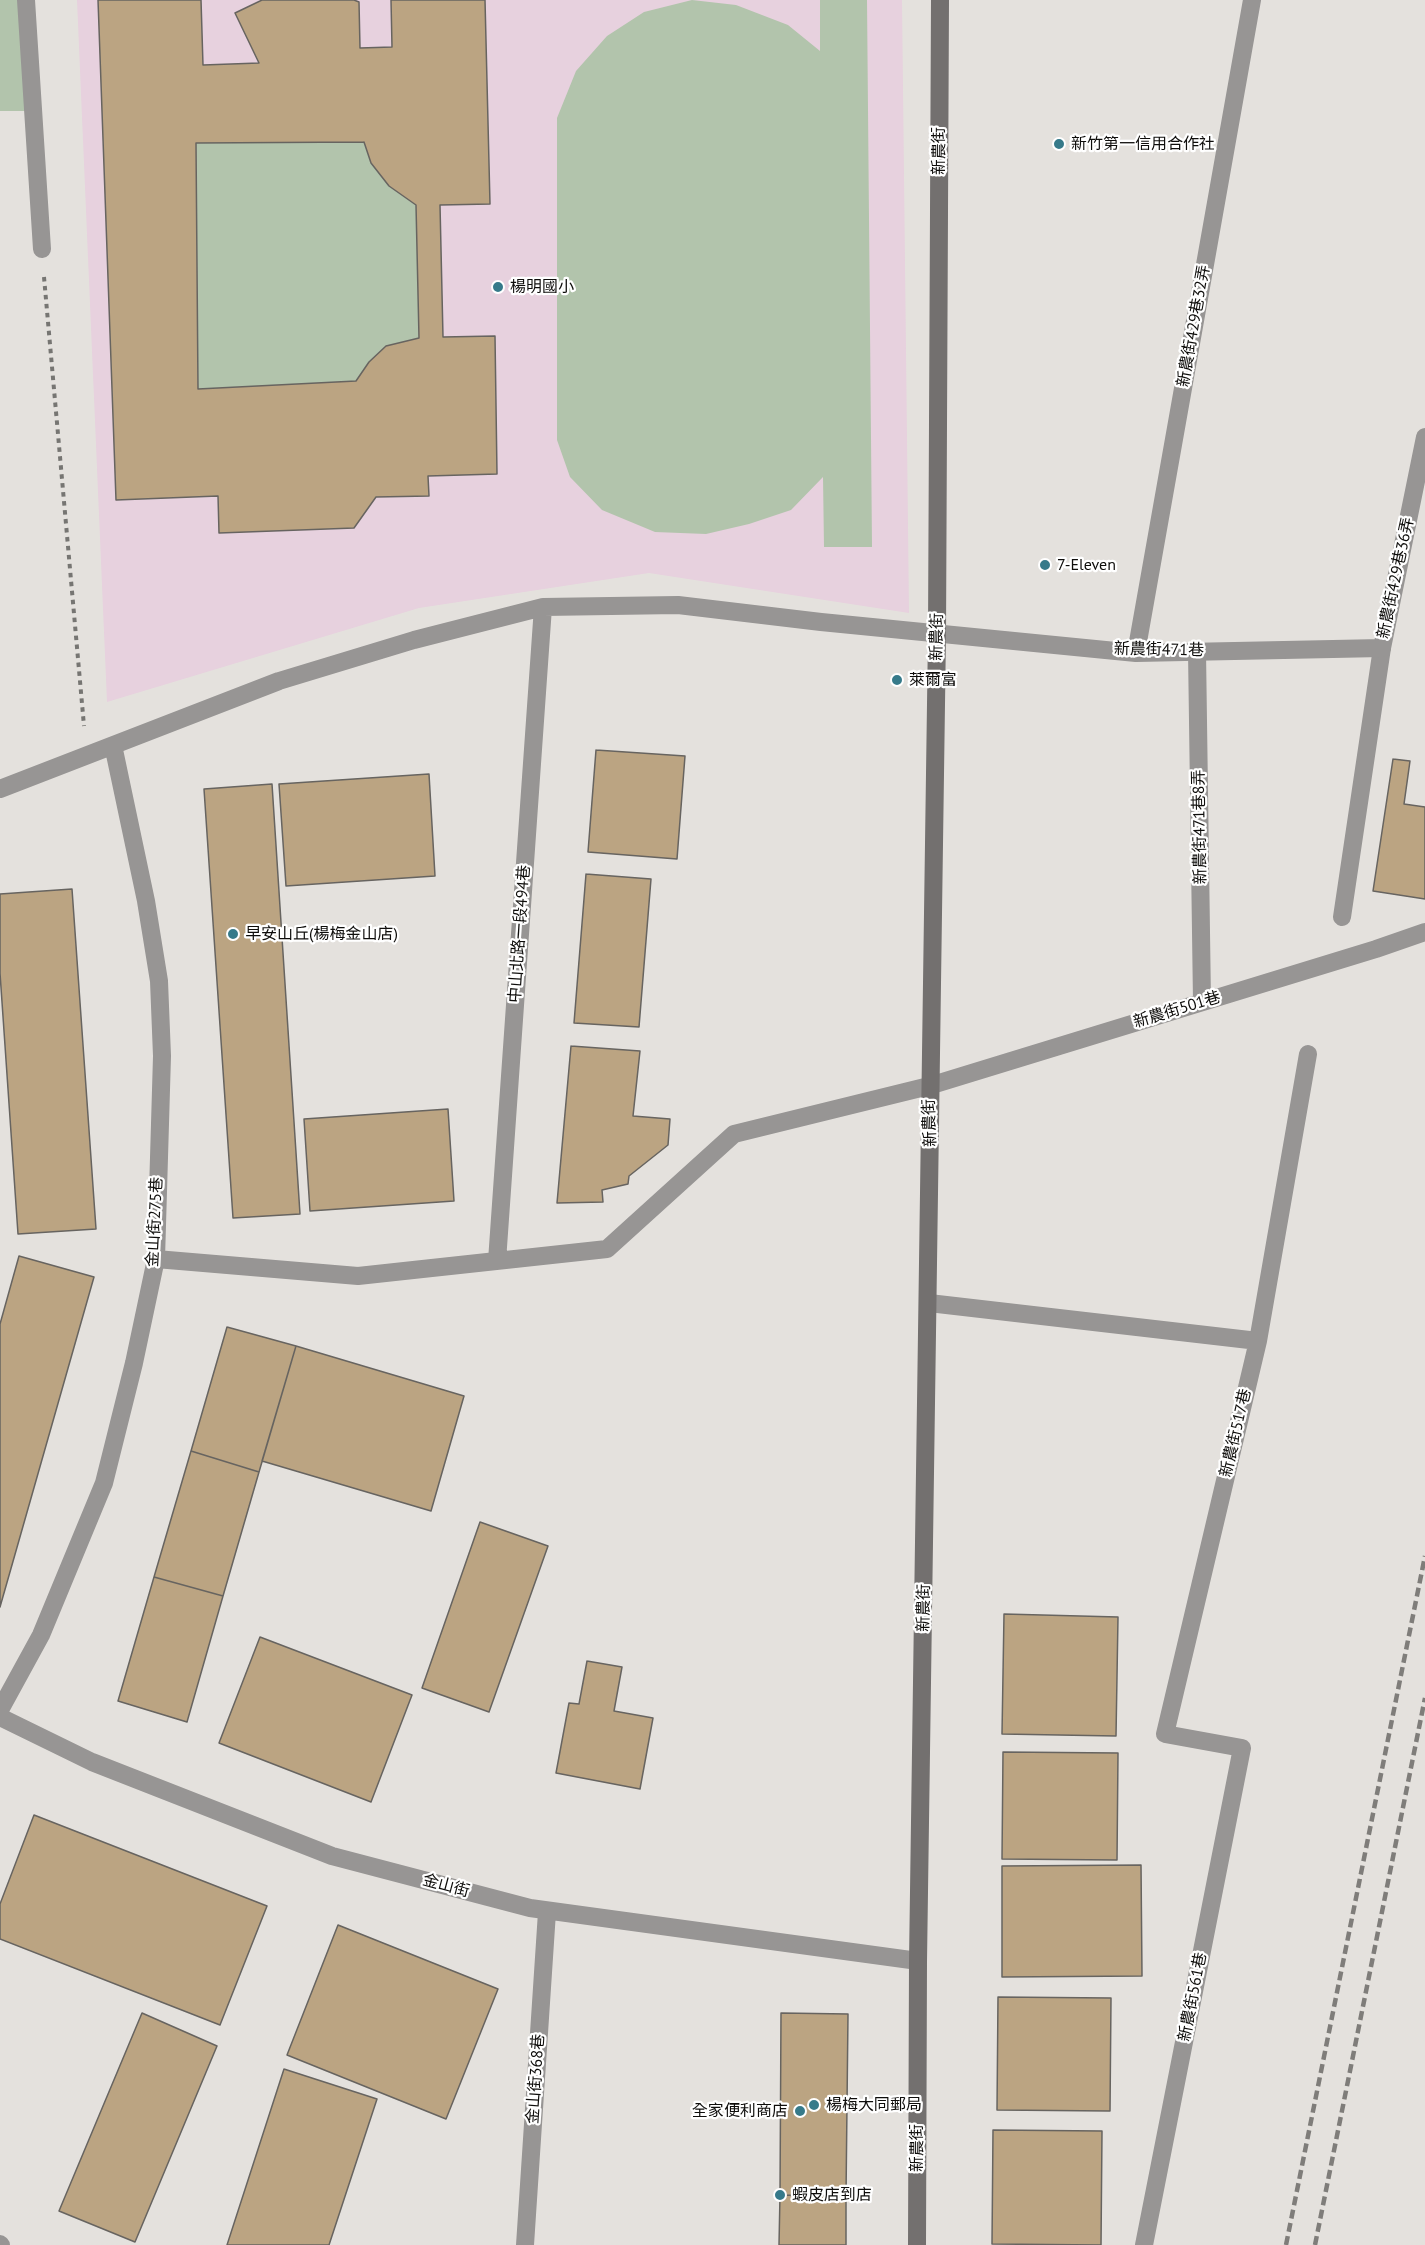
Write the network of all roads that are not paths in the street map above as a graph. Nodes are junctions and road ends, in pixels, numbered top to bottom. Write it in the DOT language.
graph roads {
  1 [pos="26,0"];
  2 [pos="940,0"];
  3 [pos="1252,0"];
  4 [pos="42,249"];
  5 [pos="1425,437"];
  6 [pos="543,607"];
  7 [pos="937,634"];
  8 [pos="1382,648"];
  9 [pos="1197,651"];
  10 [pos="1136,653"];
  11 [pos="113,745"];
  12 [pos="0,789"];
  13 [pos="1342,917"];
  14 [pos="1425,932"];
  15 [pos="1202,1002"];
  16 [pos="1308,1054"];
  17 [pos="929,1086"];
  18 [pos="156,1258"];
  19 [pos="497,1261"];
  20 [pos="929,1303"];
  21 [pos="1258,1341"];
  22 [pos="0,1710"];
  23 [pos="0,1717"];
  24 [pos="1242,1748"];
  25 [pos="548,1912"];
  26 [pos="918,1961"];
  27 [pos="525,2245"];
  28 [pos="917,2245"];
  29 [pos="1144,2245"];
  1 -- 4 [label="street"];
  2 -- 7 [label="street, 新農街"];
  3 -- 10 [label="street, 新農街429巷32弄"];
  5 -- 8 [label="street, 新農街429巷36弄"];
  6 -- 7 [label="street"];
  6 -- 11 [label="street"];
  6 -- 19 [label="street, 中山北路一段494巷"];
  7 -- 10 [label="street, 新農街471巷"];
  7 -- 17 [label="street, 新農街"];
  8 -- 9 [label="street, 新農街471巷"];
  8 -- 13 [label="street, 新農街429巷36弄"];
  9 -- 10 [label="street, 新農街471巷"];
  9 -- 15 [label="street, 新農街471巷8弄"];
  11 -- 12 [label="street"];
  11 -- 18 [label="street, 金山街275巷"];
  14 -- 15 [label="street, 新農街501巷"];
  15 -- 17 [label="street, 新農街501巷"];
  16 -- 21 [label="street, 新農街517巷"];
  17 -- 19 [label="street, 新農街501巷"];
  17 -- 20 [label="street, 新農街"];
  18 -- 19 [label="street, 新農街501巷"];
  18 -- 22 [label="street, 金山街275巷"];
  20 -- 21 [label="street"];
  20 -- 26 [label="street, 新農街"];
  21 -- 24 [label="street, 新農街517巷"];
  23 -- 25 [label="street, 金山街"];
  24 -- 29 [label="street, 新農街561巷"];
  25 -- 26 [label="street, 金山街"];
  25 -- 27 [label="street, 金山街368巷"];
  26 -- 28 [label="street, 新農街"];
}
